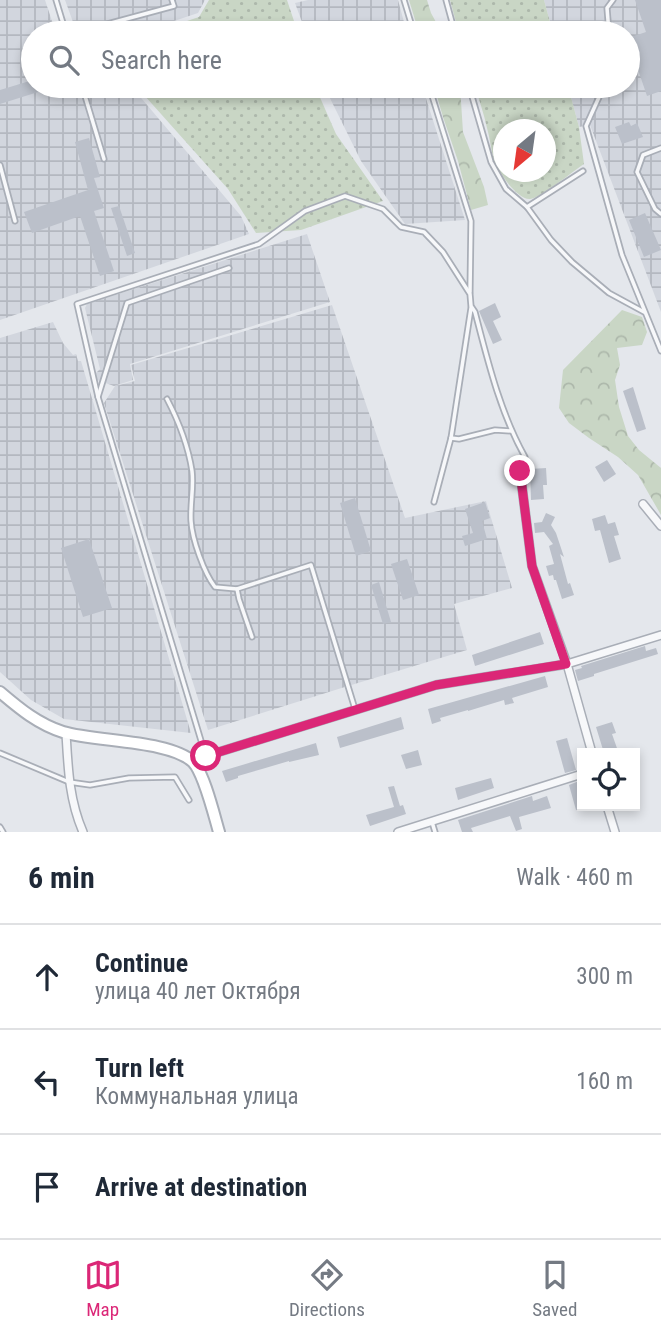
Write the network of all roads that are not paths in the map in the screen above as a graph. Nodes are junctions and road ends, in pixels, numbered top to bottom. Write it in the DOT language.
graph roads {
  1 [pos="56,0"];
  2 [pos="172,0"];
  3 [pos="404,0"];
  4 [pos="446,0"];
  5 [pos="613,0"];
  6 [pos="62,21"];
  7 [pos="118,21"];
  8 [pos="410,21"];
  9 [pos="452,21"];
  10 [pos="608,21"];
  11 [pos="86,98"];
  12 [pos="433,98"];
  13 [pos="472,98"];
  14 [pos="599,98"];
  15 [pos="661,148"];
  16 [pos="104,159"];
  17 [pos="0,166"];
  18 [pos="583,171"];
  19 [pos="527,207"];
  20 [pos="661,214"];
  21 [pos="15,221"];
  22 [pos="229,268"];
  23 [pos="470,294"];
  24 [pos="471,306"];
  25 [pos="646,313"];
  26 [pos="661,351"];
  27 [pos="98,397"];
  28 [pos="167,399"];
  29 [pos="511,431"];
  30 [pos="451,438"];
  31 [pos="520,471"];
  32 [pos="434,502"];
  33 [pos="643,504"];
  34 [pos="661,526"];
  35 [pos="237,589"];
  36 [pos="661,635"];
  37 [pos="252,637"];
  38 [pos="566,664"];
  39 [pos="0,692"];
  40 [pos="355,709"];
  41 [pos="66,733"];
  42 [pos="591,748"];
  43 [pos="0,753"];
  44 [pos="206,756"];
  45 [pos="197,767"];
  46 [pos="577,776"];
  47 [pos="69,782"];
  48 [pos="189,800"];
  49 [pos="609,811"];
  50 [pos="432,822"];
  51 [pos="0,827"];
  52 [pos="3,832"];
  53 [pos="83,832"];
  54 [pos="219,832"];
  55 [pos="398,832"];
  56 [pos="435,832"];
  57 [pos="615,832"];
  1 -- 6 [label="lane"];
  2 -- 7 [label="lane"];
  3 -- 8 [label="lane"];
  4 -- 9 [label="lane"];
  5 -- 10 [label="lane"];
  11 -- 16 [label="lane"];
  12 -- 23 [label="lane"];
  13 -- 19 [label="lane"];
  14 -- 25 [label="lane"];
  15 -- 20 [label="lane"];
  17 -- 21 [label="lane"];
  18 -- 19 [label="lane"];
  19 -- 25 [label="lane"];
  22 -- 27 [label="lane"];
  23 -- 24 [label="lane"];
  23 -- 27 [label="lane"];
  24 -- 29 [label="lane"];
  24 -- 30 [label="lane"];
  25 -- 26 [label="lane"];
  27 -- 44 [label="lane"];
  28 -- 35 [label="lane"];
  29 -- 30 [label="lane"];
  29 -- 31 [label="lane"];
  30 -- 32 [label="lane"];
  31 -- 38 [label="street"];
  33 -- 34 [label="street"];
  35 -- 37 [label="lane"];
  35 -- 40 [label="lane"];
  36 -- 38 [label="street"];
  38 -- 40 [label="street"];
  38 -- 42 [label="street"];
  39 -- 41 [label="main road"];
  40 -- 44 [label="street"];
  41 -- 45 [label="main road"];
  41 -- 47 [label="street"];
  43 -- 47 [label="lane"];
  44 -- 45 [label="street"];
  45 -- 54 [label="main road"];
  46 -- 50 [label="street"];
  47 -- 48 [label="lane"];
  47 -- 53 [label="street"];
  49 -- 57 [label="street"];
  50 -- 55 [label="street"];
  50 -- 56 [label="lane"];
  51 -- 52 [label="lane"];
}
